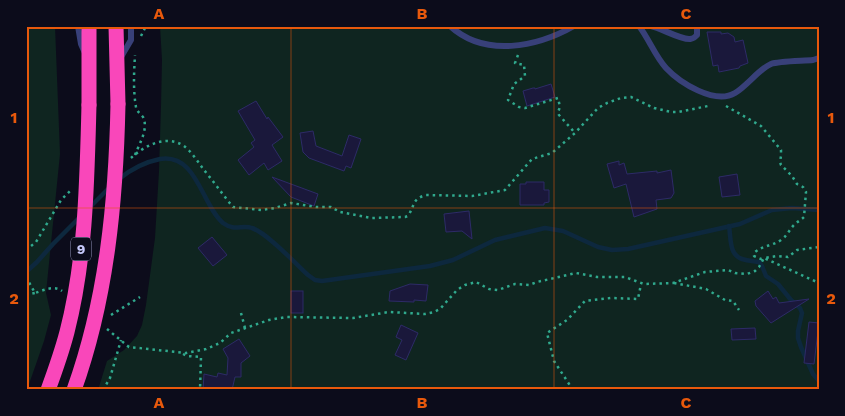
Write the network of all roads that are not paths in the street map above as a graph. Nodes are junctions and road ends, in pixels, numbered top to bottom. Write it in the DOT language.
graph roads {
  1 [pos="78,26"];
  2 [pos="89,26"];
  3 [pos="116,26"];
  4 [pos="131,26"];
  5 [pos="450,26"];
  6 [pos="574,26"];
  7 [pos="639,26"];
  8 [pos="651,26"];
  9 [pos="698,26"];
  10 [pos="819,58"];
  11 [pos="90,63"];
  12 [pos="117,64"];
  13 [pos="48,390"];
  14 [pos="74,390"];
  1 -- 11 [label="lane"];
  2 -- 11 [label="highway, 9"];
  3 -- 12 [label="highway, 9"];
  4 -- 12 [label="lane"];
  5 -- 6 [label="lane"];
  7 -- 10 [label="lane"];
  8 -- 9 [label="lane"];
  11 -- 13 [label="highway, 9, bridge"];
  12 -- 14 [label="highway, 9, bridge"];
}
